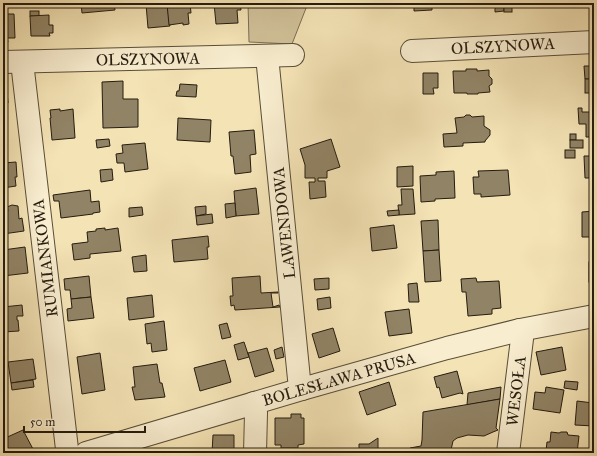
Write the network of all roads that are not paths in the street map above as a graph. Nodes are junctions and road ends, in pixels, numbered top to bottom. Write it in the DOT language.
graph roads {
  1 [pos="594,42"];
  2 [pos="412,51"];
  3 [pos="293,55"];
  4 [pos="267,56"];
  5 [pos="13,62"];
  6 [pos="594,316"];
  7 [pos="520,330"];
  8 [pos="302,389"];
  9 [pos="254,403"];
  10 [pos="68,453"];
  11 [pos="86,453"];
  12 [pos="255,453"];
  13 [pos="508,453"];
  1 -- 2 [label="street, OLSZYNOWA"];
  3 -- 4 [label="street, OLSZYNOWA"];
  4 -- 5 [label="street, OLSZYNOWA"];
  4 -- 8 [label="street, LAWENDOWA"];
  5 -- 10 [label="street, RUMIANKOWA"];
  6 -- 7 [label="street, BOLESŁAWA PRUSA"];
  7 -- 8 [label="street, BOLESŁAWA PRUSA"];
  7 -- 13 [label="street, WESOŁA"];
  8 -- 9 [label="street, BOLESŁAWA PRUSA"];
  9 -- 11 [label="street, BOLESŁAWA PRUSA"];
  9 -- 12 [label="street"];
}
